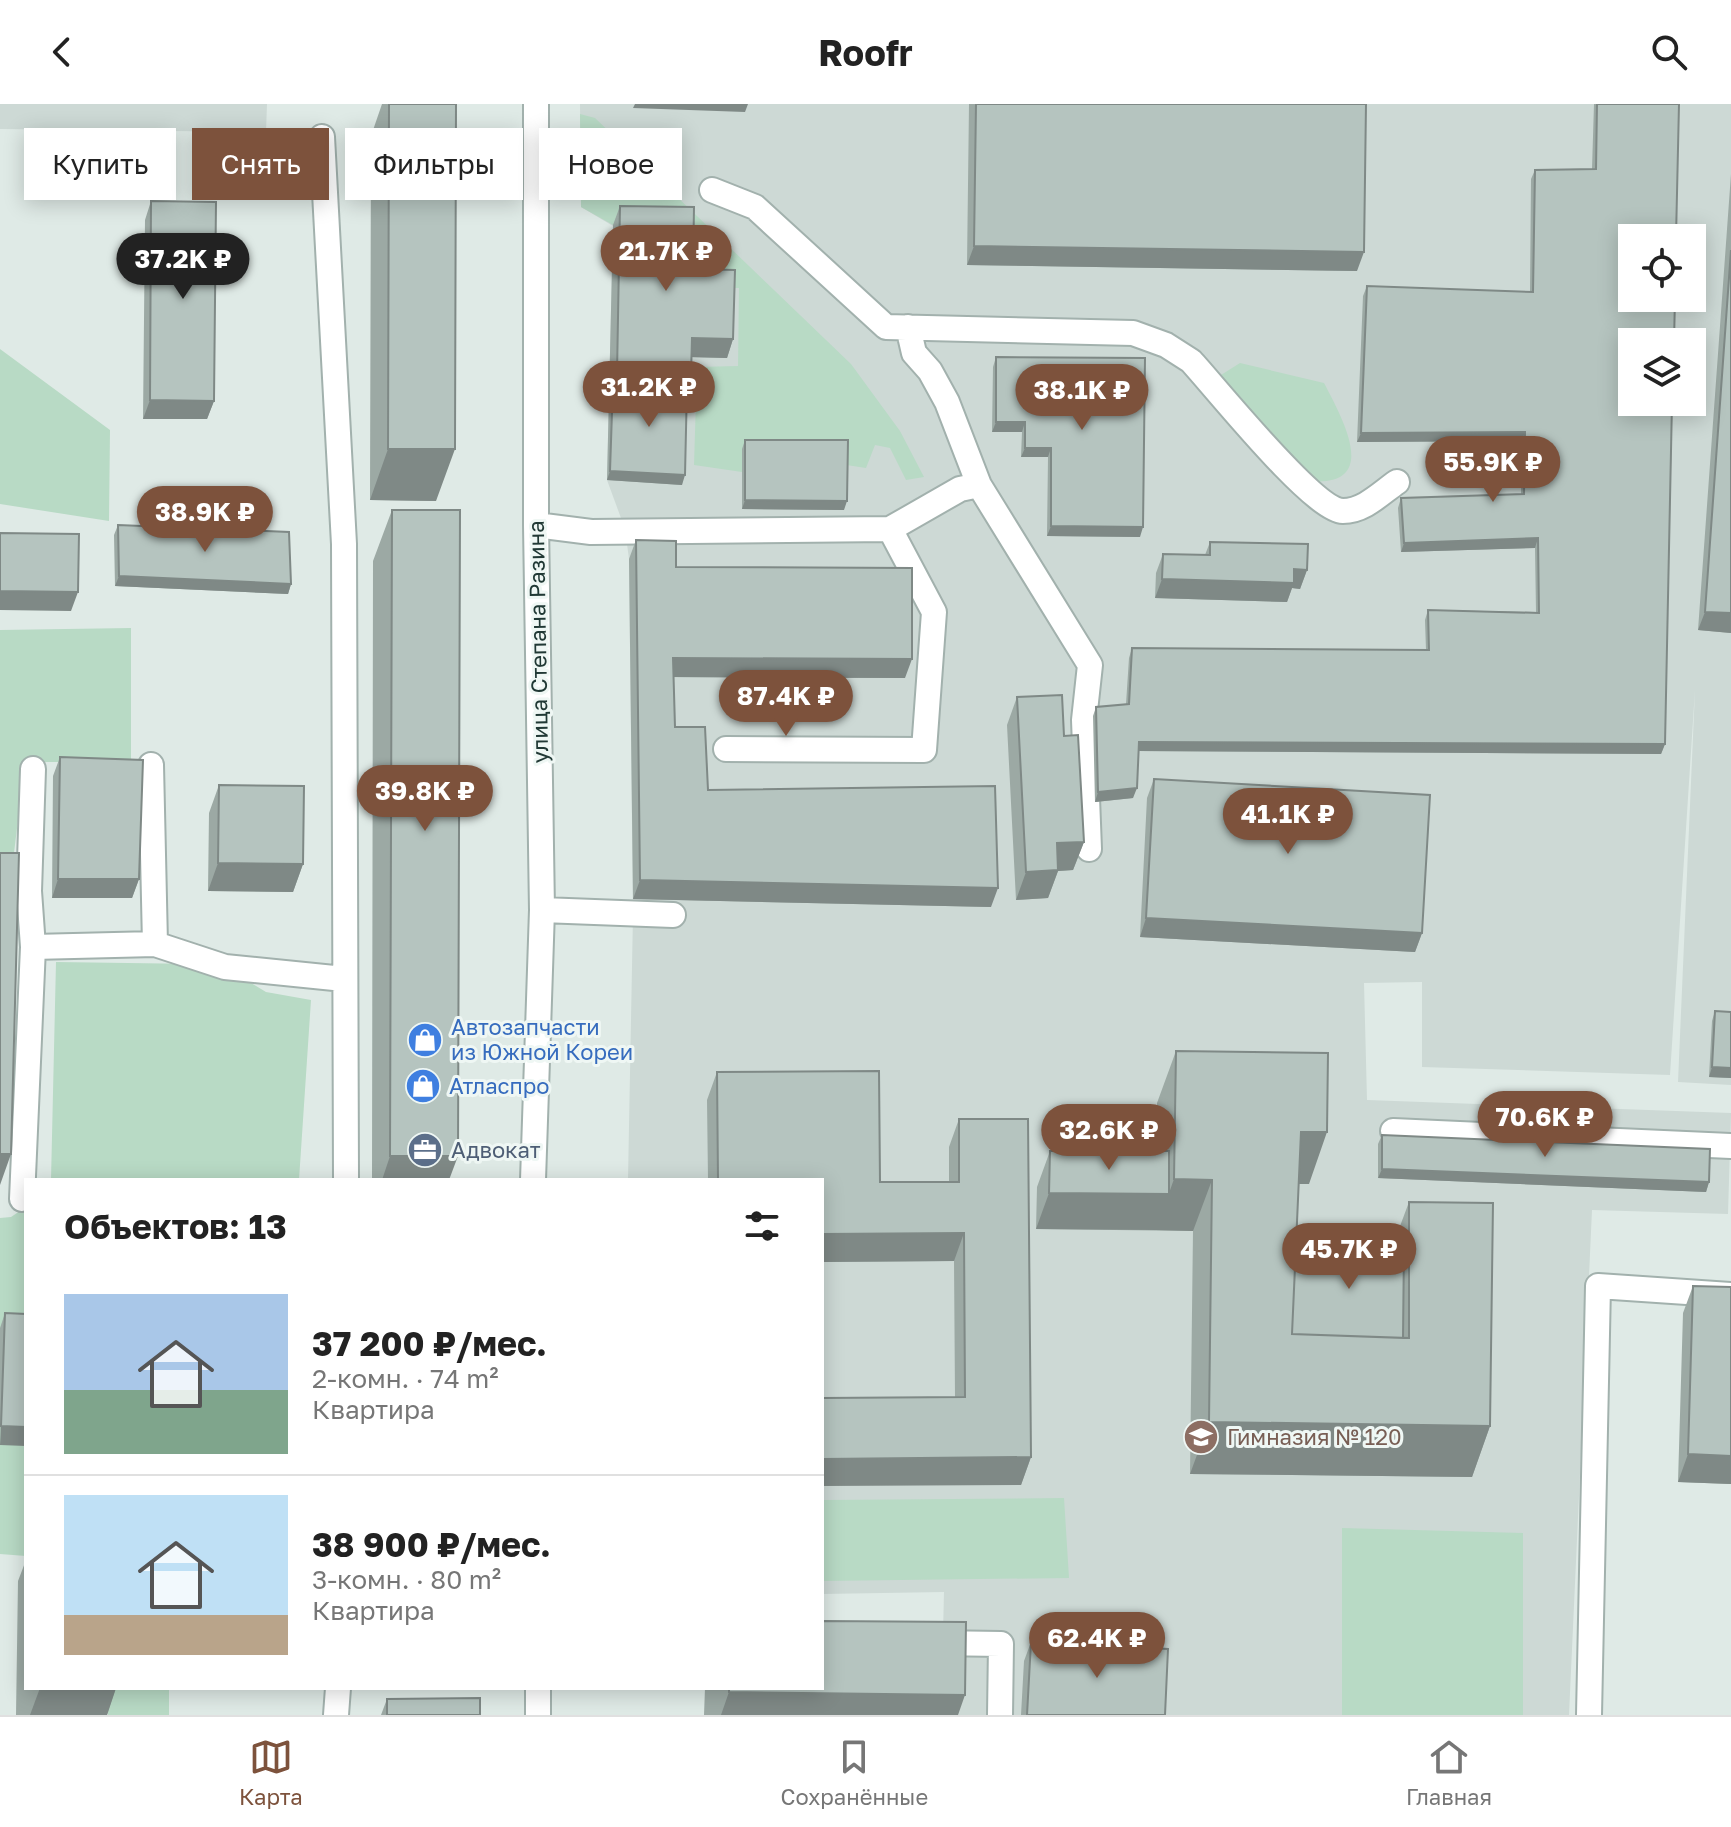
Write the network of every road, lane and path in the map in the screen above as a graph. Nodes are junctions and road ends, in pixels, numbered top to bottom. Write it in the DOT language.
graph roads {
  1 [pos="536,104"];
  2 [pos="712,190"];
  3 [pos="325,200"];
  4 [pos="908,327"];
  5 [pos="1397,482"];
  6 [pos="979,485"];
  7 [pos="536,525"];
  8 [pos="890,529"];
  9 [pos="726,749"];
  10 [pos="151,765"];
  11 [pos="33,769"];
  12 [pos="1089,849"];
  13 [pos="542,910"];
  14 [pos="673,915"];
  15 [pos="155,944"];
  16 [pos="33,947"];
  17 [pos="344,979"];
  18 [pos="1393,1131"];
  19 [pos="1731,1146"];
  20 [pos="346,1178"];
  21 [pos="533,1178"];
  22 [pos="22,1199"];
  23 [pos="1731,1295"];
  24 [pos="912,1643"];
  25 [pos="338,1690"];
  26 [pos="538,1690"];
  27 [pos="336,1715"];
  28 [pos="538,1715"];
  29 [pos="1000,1715"];
  30 [pos="1589,1715"];
  1 -- 7 [label="street, улица Степана Разина"];
  2 -- 4 [label="street"];
  3 -- 17 [label="street"];
  4 -- 5 [label="street"];
  4 -- 6 [label="street"];
  6 -- 8 [label="street"];
  6 -- 12 [label="street"];
  7 -- 8 [label="street"];
  7 -- 13 [label="street, улица Степана Разина"];
  8 -- 9 [label="street"];
  10 -- 15 [label="street"];
  11 -- 16 [label="street"];
  13 -- 14 [label="street"];
  13 -- 21 [label="street, улица Степана Разина"];
  15 -- 16 [label="street"];
  15 -- 17 [label="street"];
  16 -- 22 [label="street"];
  17 -- 20 [label="street"];
  18 -- 19 [label="street"];
  23 -- 30 [label="street"];
  24 -- 29 [label="street"];
  25 -- 27 [label="street"];
  26 -- 28 [label="street"];
}
